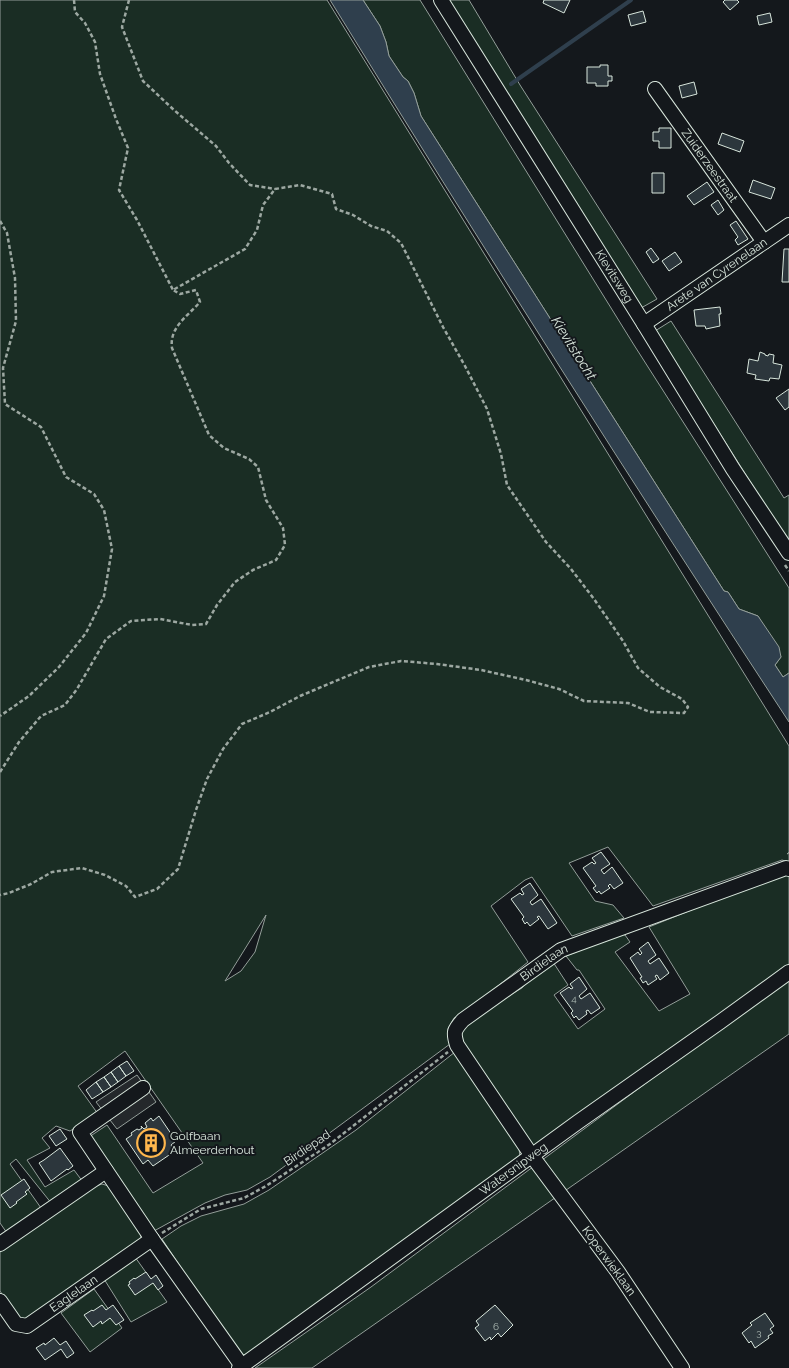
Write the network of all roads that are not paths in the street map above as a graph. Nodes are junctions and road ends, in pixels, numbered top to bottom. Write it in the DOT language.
graph roads {
  1 [pos="441,0"];
  2 [pos="655,89"];
  3 [pos="789,225"];
  4 [pos="764,242"];
  5 [pos="644,324"];
  6 [pos="789,553"];
  7 [pos="789,868"];
  8 [pos="789,972"];
  9 [pos="143,1088"];
  10 [pos="532,1156"];
  11 [pos="106,1171"];
  12 [pos="152,1239"];
  13 [pos="0,1244"];
  14 [pos="0,1301"];
  15 [pos="241,1367"];
  16 [pos="682,1368"];
  1 -- 5 [label="street, Kievitsweg"];
  2 -- 4 [label="street, Zuiderzeestraat"];
  3 -- 4 [label="street, Arete van Cyrenelaan"];
  4 -- 5 [label="street, Arete van Cyrenelaan"];
  5 -- 6 [label="street, Kievitsweg"];
  7 -- 10 [label="street, Birdielaan"];
  8 -- 10 [label="street, Watersnipweg"];
  9 -- 11 [label="street"];
  10 -- 15 [label="street, Watersnipweg"];
  10 -- 16 [label="street, Koperwieklaan"];
  11 -- 12 [label="street"];
  11 -- 13 [label="street"];
  12 -- 14 [label="street, Eaglelaan"];
  12 -- 15 [label="street"];
}
